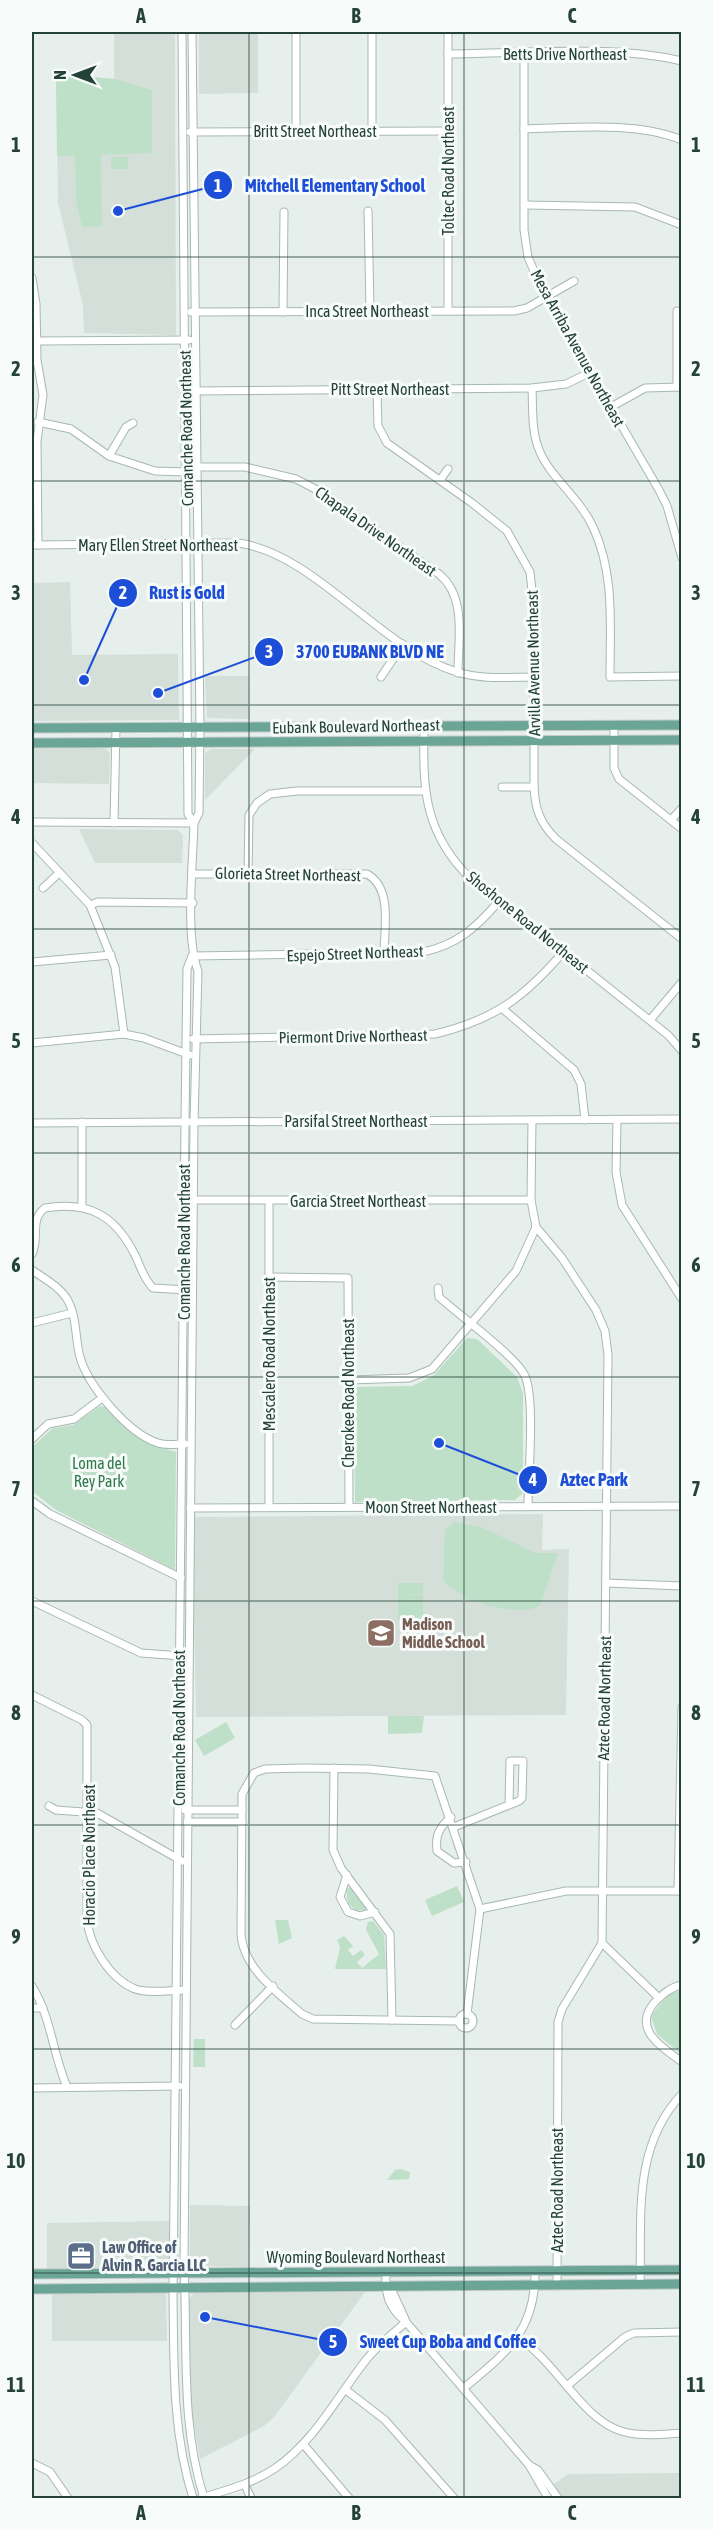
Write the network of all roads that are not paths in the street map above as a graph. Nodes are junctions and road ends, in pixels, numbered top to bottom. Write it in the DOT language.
graph roads {
  1 [pos="182,32"];
  2 [pos="192,32"];
  3 [pos="296,32"];
  4 [pos="372,32"];
  5 [pos="448,32"];
  6 [pos="448,54"];
  7 [pos="524,54"];
  8 [pos="681,61"];
  9 [pos="524,129"];
  10 [pos="372,130"];
  11 [pos="183,131"];
  12 [pos="296,131"];
  13 [pos="448,131"];
  14 [pos="193,132"];
  15 [pos="681,140"];
  16 [pos="525,205"];
  17 [pos="368,211"];
  18 [pos="284,212"];
  19 [pos="681,225"];
  20 [pos="32,278"];
  21 [pos="574,281"];
  22 [pos="547,297"];
  23 [pos="34,304"];
  24 [pos="369,310"];
  25 [pos="448,311"];
  26 [pos="677,311"];
  27 [pos="185,312"];
  28 [pos="195,312"];
  29 [pos="283,312"];
  30 [pos="185,340"];
  31 [pos="195,340"];
  32 [pos="37,341"];
  33 [pos="591,372"];
  34 [pos="679,387"];
  35 [pos="532,388"];
  36 [pos="377,389"];
  37 [pos="186,390"];
  38 [pos="196,391"];
  39 [pos="611,407"];
  40 [pos="38,422"];
  41 [pos="133,423"];
  42 [pos="108,456"];
  43 [pos="196,467"];
  44 [pos="448,469"];
  45 [pos="186,472"];
  46 [pos="440,480"];
  47 [pos="197,543"];
  48 [pos="188,544"];
  49 [pos="35,545"];
  50 [pos="681,558"];
  51 [pos="403,644"];
  52 [pos="458,673"];
  53 [pos="681,676"];
  54 [pos="381,677"];
  55 [pos="534,677"];
  56 [pos="681,725"];
  57 [pos="535,726"];
  58 [pos="614,726"];
  59 [pos="424,727"];
  60 [pos="32,728"];
  61 [pos="116,728"];
  62 [pos="189,728"];
  63 [pos="200,728"];
  64 [pos="424,740"];
  65 [pos="681,740"];
  66 [pos="535,741"];
  67 [pos="614,741"];
  68 [pos="116,742"];
  69 [pos="32,743"];
  70 [pos="189,743"];
  71 [pos="199,743"];
  72 [pos="502,787"];
  73 [pos="534,787"];
  74 [pos="424,791"];
  75 [pos="681,808"];
  76 [pos="671,820"];
  77 [pos="32,822"];
  78 [pos="114,823"];
  79 [pos="194,824"];
  80 [pos="681,829"];
  81 [pos="32,843"];
  82 [pos="248,873"];
  83 [pos="58,874"];
  84 [pos="193,874"];
  85 [pos="43,888"];
  86 [pos="499,900"];
  87 [pos="193,903"];
  88 [pos="90,905"];
  89 [pos="681,939"];
  90 [pos="564,951"];
  91 [pos="111,955"];
  92 [pos="384,955"];
  93 [pos="192,956"];
  94 [pos="32,962"];
  95 [pos="681,982"];
  96 [pos="503,1009"];
  97 [pos="650,1020"];
  98 [pos="124,1035"];
  99 [pos="196,1038"];
  100 [pos="186,1039"];
  101 [pos="32,1043"];
  102 [pos="681,1051"];
  103 [pos="186,1055"];
  104 [pos="196,1056"];
  105 [pos="681,1119"];
  106 [pos="532,1120"];
  107 [pos="585,1120"];
  108 [pos="617,1120"];
  109 [pos="32,1122"];
  110 [pos="82,1122"];
  111 [pos="185,1122"];
  112 [pos="194,1122"];
  113 [pos="184,1200"];
  114 [pos="195,1200"];
  115 [pos="531,1200"];
  116 [pos="269,1201"];
  117 [pos="82,1207"];
  118 [pos="536,1227"];
  119 [pos="32,1254"];
  120 [pos="32,1270"];
  121 [pos="269,1277"];
  122 [pos="438,1288"];
  123 [pos="184,1290"];
  124 [pos="194,1290"];
  125 [pos="681,1299"];
  126 [pos="72,1313"];
  127 [pos="32,1323"];
  128 [pos="471,1326"];
  129 [pos="348,1380"];
  130 [pos="102,1398"];
  131 [pos="32,1439"];
  132 [pos="182,1444"];
  133 [pos="192,1444"];
  134 [pos="32,1501"];
  135 [pos="528,1506"];
  136 [pos="607,1506"];
  137 [pos="681,1506"];
  138 [pos="349,1507"];
  139 [pos="181,1508"];
  140 [pos="192,1508"];
  141 [pos="269,1508"];
  142 [pos="181,1578"];
  143 [pos="606,1583"];
  144 [pos="681,1587"];
  145 [pos="32,1601"];
  146 [pos="180,1656"];
  147 [pos="190,1658"];
  148 [pos="32,1695"];
  149 [pos="681,1707"];
  150 [pos="334,1768"];
  151 [pos="509,1805"];
  152 [pos="49,1806"];
  153 [pos="179,1810"];
  154 [pos="189,1810"];
  155 [pos="242,1810"];
  156 [pos="88,1812"];
  157 [pos="680,1813"];
  158 [pos="451,1817"];
  159 [pos="178,1822"];
  160 [pos="189,1822"];
  161 [pos="242,1822"];
  162 [pos="454,1827"];
  163 [pos="178,1860"];
  164 [pos="188,1862"];
  165 [pos="466,1862"];
  166 [pos="347,1875"];
  167 [pos="680,1891"];
  168 [pos="601,1892"];
  169 [pos="480,1908"];
  170 [pos="375,1912"];
  171 [pos="602,1943"];
  172 [pos="681,1985"];
  173 [pos="32,1986"];
  174 [pos="273,1986"];
  175 [pos="186,1989"];
  176 [pos="176,1990"];
  177 [pos="659,1998"];
  178 [pos="32,2008"];
  179 [pos="43,2008"];
  180 [pos="467,2014"];
  181 [pos="392,2020"];
  182 [pos="460,2021"];
  183 [pos="235,2025"];
  184 [pos="681,2062"];
  185 [pos="175,2086"];
  186 [pos="186,2086"];
  187 [pos="67,2087"];
  188 [pos="32,2088"];
  189 [pos="681,2094"];
  190 [pos="641,2270"];
  191 [pos="681,2270"];
  192 [pos="535,2271"];
  193 [pos="557,2271"];
  194 [pos="386,2272"];
  195 [pos="179,2273"];
  196 [pos="32,2274"];
  197 [pos="681,2284"];
  198 [pos="640,2285"];
  199 [pos="535,2286"];
  200 [pos="557,2286"];
  201 [pos="386,2287"];
  202 [pos="173,2288"];
  203 [pos="32,2289"];
  204 [pos="184,2289"];
  205 [pos="406,2322"];
  206 [pos="681,2332"];
  207 [pos="519,2338"];
  208 [pos="568,2385"];
  209 [pos="465,2388"];
  210 [pos="346,2390"];
  211 [pos="681,2433"];
  212 [pos="304,2445"];
  213 [pos="32,2463"];
  214 [pos="529,2465"];
  215 [pos="245,2485"];
  216 [pos="203,2498"];
  217 [pos="68,2499"];
  218 [pos="193,2499"];
  219 [pos="251,2499"];
  220 [pos="349,2499"];
  221 [pos="454,2499"];
  222 [pos="548,2499"];
  223 [pos="558,2499"];
  1 -- 11 [label="street, Comanche Road Northeast"];
  2 -- 14 [label="street, Comanche Road Northeast"];
  3 -- 12 [label="street"];
  4 -- 10 [label="street"];
  5 -- 6 [label="street, Toltec Road Northeast"];
  6 -- 7 [label="street, Betts Drive Northeast"];
  6 -- 13 [label="street, Toltec Road Northeast"];
  7 -- 8 [label="street, Betts Drive Northeast"];
  7 -- 9 [label="street, Mesa Arriba Avenue Northeast"];
  9 -- 15 [label="street"];
  9 -- 16 [label="street, Mesa Arriba Avenue Northeast"];
  10 -- 12 [label="street, Britt Street Northeast"];
  10 -- 13 [label="street, Britt Street Northeast"];
  11 -- 14 [label="street, Britt Street Northeast"];
  11 -- 27 [label="street, Comanche Road Northeast"];
  12 -- 14 [label="street, Britt Street Northeast"];
  13 -- 25 [label="street, Toltec Road Northeast"];
  14 -- 28 [label="street, Comanche Road Northeast"];
  16 -- 19 [label="street"];
  16 -- 22 [label="street, Mesa Arriba Avenue Northeast"];
  17 -- 24 [label="street"];
  18 -- 29 [label="street"];
  20 -- 23 [label="street"];
  21 -- 22 [label="street, Inca Street Northeast"];
  22 -- 25 [label="street, Inca Street Northeast"];
  22 -- 33 [label="street, Mesa Arriba Avenue Northeast"];
  23 -- 32 [label="street"];
  24 -- 25 [label="street, Inca Street Northeast"];
  24 -- 29 [label="street, Inca Street Northeast"];
  26 -- 34 [label="street"];
  27 -- 28 [label="street, Inca Street Northeast"];
  27 -- 30 [label="street, Comanche Road Northeast"];
  28 -- 29 [label="street, Inca Street Northeast"];
  28 -- 31 [label="street, Comanche Road Northeast"];
  30 -- 31 [label="street"];
  30 -- 32 [label="street"];
  30 -- 37 [label="street, Comanche Road Northeast"];
  31 -- 38 [label="street, Comanche Road Northeast"];
  32 -- 40 [label="street"];
  33 -- 35 [label="street, Pitt Street Northeast"];
  33 -- 39 [label="street, Mesa Arriba Avenue Northeast"];
  34 -- 39 [label="street"];
  35 -- 36 [label="street, Pitt Street Northeast"];
  35 -- 53 [label="street"];
  36 -- 38 [label="street, Pitt Street Northeast"];
  36 -- 46 [label="street, Arvilla Avenue Northeast"];
  37 -- 38 [label="street, Pitt Street Northeast"];
  37 -- 45 [label="street, Comanche Road Northeast"];
  38 -- 43 [label="street, Comanche Road Northeast"];
  39 -- 50 [label="street, Mesa Arriba Avenue Northeast"];
  40 -- 42 [label="street, Chapala Drive Northeast"];
  40 -- 49 [label="street"];
  41 -- 42 [label="street"];
  42 -- 45 [label="street, Chapala Drive Northeast"];
  43 -- 45 [label="street, Chapala Drive Northeast"];
  43 -- 47 [label="street, Comanche Road Northeast"];
  43 -- 52 [label="street, Chapala Drive Northeast"];
  44 -- 46 [label="street"];
  45 -- 48 [label="street, Comanche Road Northeast"];
  46 -- 55 [label="street, Arvilla Avenue Northeast"];
  47 -- 48 [label="street, Mary Ellen Street Northeast"];
  47 -- 51 [label="street, Mary Ellen Street Northeast"];
  47 -- 63 [label="street, Comanche Road Northeast"];
  48 -- 49 [label="street, Mary Ellen Street Northeast"];
  48 -- 62 [label="street, Comanche Road Northeast"];
  51 -- 52 [label="street, Mary Ellen Street Northeast"];
  51 -- 54 [label="street"];
  52 -- 55 [label="street, Mary Ellen Street Northeast"];
  55 -- 57 [label="street, Arvilla Avenue Northeast"];
  56 -- 58 [label="main road, Eubank Boulevard Northeast"];
  57 -- 58 [label="main road, Eubank Boulevard Northeast"];
  57 -- 59 [label="main road, Eubank Boulevard Northeast"];
  57 -- 66 [label="street, Arvilla Avenue Northeast"];
  58 -- 67 [label="street"];
  59 -- 63 [label="main road, Eubank Boulevard Northeast"];
  59 -- 64 [label="street, Shoshone Road Northeast"];
  60 -- 61 [label="main road, Eubank Boulevard Northeast"];
  61 -- 62 [label="main road, Eubank Boulevard Northeast"];
  61 -- 68 [label="street"];
  62 -- 63 [label="main road, Eubank Boulevard Northeast"];
  62 -- 70 [label="street, Comanche Road Northeast"];
  63 -- 71 [label="street, Comanche Road Northeast"];
  64 -- 66 [label="main road, Eubank Boulevard Northeast"];
  64 -- 71 [label="main road, Eubank Boulevard Northeast"];
  64 -- 74 [label="street, Shoshone Road Northeast"];
  65 -- 67 [label="main road, Eubank Boulevard Northeast"];
  66 -- 67 [label="main road, Eubank Boulevard Northeast"];
  66 -- 73 [label="street, Arvilla Avenue Northeast"];
  67 -- 76 [label="street"];
  68 -- 69 [label="main road, Eubank Boulevard Northeast"];
  68 -- 70 [label="main road, Eubank Boulevard Northeast"];
  68 -- 78 [label="street"];
  70 -- 71 [label="main road, Eubank Boulevard Northeast"];
  70 -- 79 [label="street, Comanche Road Northeast"];
  71 -- 79 [label="street, Comanche Road Northeast"];
  72 -- 73 [label="street"];
  73 -- 89 [label="street, Arvilla Avenue Northeast"];
  74 -- 82 [label="street"];
  74 -- 86 [label="street, Shoshone Road Northeast"];
  75 -- 76 [label="street"];
  76 -- 80 [label="street"];
  77 -- 78 [label="street"];
  78 -- 79 [label="street"];
  79 -- 84 [label="street, Comanche Road Northeast"];
  81 -- 83 [label="street"];
  82 -- 84 [label="street, Glorieta Street Northeast"];
  82 -- 92 [label="street, Glorieta Street Northeast"];
  83 -- 85 [label="street"];
  83 -- 88 [label="street"];
  84 -- 87 [label="street, Comanche Road Northeast"];
  86 -- 90 [label="street, Shoshone Road Northeast"];
  86 -- 92 [label="street, Espejo Street Northeast"];
  87 -- 88 [label="street"];
  87 -- 93 [label="street, Comanche Road Northeast"];
  88 -- 91 [label="street"];
  90 -- 96 [label="street, Piermont Drive Northeast"];
  90 -- 97 [label="street, Shoshone Road Northeast"];
  91 -- 94 [label="street"];
  91 -- 98 [label="street"];
  92 -- 93 [label="street, Espejo Street Northeast"];
  93 -- 99 [label="street, Comanche Road Northeast"];
  93 -- 100 [label="street, Comanche Road Northeast"];
  95 -- 97 [label="street"];
  96 -- 99 [label="street, Piermont Drive Northeast"];
  96 -- 107 [label="street"];
  97 -- 102 [label="street, Shoshone Road Northeast"];
  98 -- 101 [label="street"];
  98 -- 103 [label="street"];
  99 -- 100 [label="street, Piermont Drive Northeast"];
  99 -- 104 [label="street, Comanche Road Northeast"];
  100 -- 103 [label="street, Comanche Road Northeast"];
  103 -- 104 [label="street"];
  103 -- 111 [label="street, Comanche Road Northeast"];
  104 -- 112 [label="street, Comanche Road Northeast"];
  105 -- 108 [label="street, Parsifal Street Northeast"];
  106 -- 107 [label="street, Parsifal Street Northeast"];
  106 -- 112 [label="street, Parsifal Street Northeast"];
  106 -- 115 [label="street, Aztec Road Northeast"];
  107 -- 108 [label="street, Parsifal Street Northeast"];
  108 -- 125 [label="street"];
  109 -- 110 [label="street, Parsifal Street Northeast"];
  110 -- 111 [label="street, Parsifal Street Northeast"];
  110 -- 117 [label="street"];
  111 -- 112 [label="street, Parsifal Street Northeast"];
  111 -- 113 [label="street, Comanche Road Northeast"];
  112 -- 114 [label="street, Comanche Road Northeast"];
  113 -- 114 [label="street, Garcia Street Northeast"];
  113 -- 123 [label="street, Comanche Road Northeast"];
  114 -- 116 [label="street, Garcia Street Northeast"];
  114 -- 124 [label="street, Comanche Road Northeast"];
  115 -- 116 [label="street, Garcia Street Northeast"];
  115 -- 118 [label="street, Aztec Road Northeast"];
  116 -- 121 [label="street, Mescalero Road Northeast"];
  117 -- 119 [label="street"];
  117 -- 123 [label="street"];
  118 -- 128 [label="street"];
  118 -- 136 [label="street, Aztec Road Northeast"];
  120 -- 126 [label="street"];
  121 -- 129 [label="street, Cherokee Road Northeast"];
  121 -- 141 [label="street, Mescalero Road Northeast"];
  122 -- 128 [label="street"];
  123 -- 124 [label="street"];
  123 -- 132 [label="street, Comanche Road Northeast"];
  124 -- 133 [label="street, Comanche Road Northeast"];
  126 -- 127 [label="street"];
  126 -- 130 [label="street"];
  128 -- 129 [label="street"];
  128 -- 135 [label="street"];
  129 -- 138 [label="street, Cherokee Road Northeast"];
  130 -- 131 [label="street"];
  130 -- 132 [label="street"];
  132 -- 133 [label="street"];
  132 -- 139 [label="street, Comanche Road Northeast"];
  133 -- 140 [label="street, Comanche Road Northeast"];
  134 -- 142 [label="street"];
  135 -- 136 [label="street, Moon Street Northeast"];
  135 -- 138 [label="street, Moon Street Northeast"];
  136 -- 137 [label="street, Moon Street Northeast"];
  136 -- 143 [label="street, Aztec Road Northeast"];
  138 -- 141 [label="street, Moon Street Northeast"];
  139 -- 140 [label="street, Moon Street Northeast"];
  139 -- 142 [label="street, Comanche Road Northeast"];
  140 -- 141 [label="street, Moon Street Northeast"];
  140 -- 147 [label="street, Comanche Road Northeast"];
  142 -- 146 [label="street, Comanche Road Northeast"];
  143 -- 144 [label="street"];
  143 -- 168 [label="street, Aztec Road Northeast"];
  145 -- 146 [label="street"];
  146 -- 147 [label="street"];
  146 -- 153 [label="street, Comanche Road Northeast"];
  147 -- 154 [label="street, Comanche Road Northeast"];
  148 -- 156 [label="street, Horacio Place Northeast"];
  149 -- 157 [label="street"];
  150 -- 155 [label="street"];
  150 -- 158 [label="street"];
  150 -- 166 [label="street"];
  151 -- 151 [label="street"];
  151 -- 162 [label="street"];
  152 -- 156 [label="street"];
  153 -- 154 [label="street"];
  153 -- 159 [label="street, Comanche Road Northeast"];
  154 -- 155 [label="street"];
  154 -- 160 [label="street, Comanche Road Northeast"];
  155 -- 161 [label="street"];
  156 -- 163 [label="street"];
  156 -- 176 [label="street, Horacio Place Northeast"];
  157 -- 167 [label="street"];
  158 -- 162 [label="street"];
  158 -- 165 [label="street"];
  159 -- 160 [label="street"];
  159 -- 163 [label="street, Comanche Road Northeast"];
  160 -- 161 [label="street"];
  160 -- 164 [label="street, Comanche Road Northeast"];
  161 -- 174 [label="street"];
  162 -- 165 [label="street"];
  163 -- 164 [label="street"];
  163 -- 176 [label="street, Comanche Road Northeast"];
  164 -- 175 [label="street, Comanche Road Northeast"];
  165 -- 169 [label="street"];
  166 -- 170 [label="street"];
  166 -- 170 [label="street"];
  167 -- 168 [label="street"];
  168 -- 169 [label="street"];
  168 -- 171 [label="street, Aztec Road Northeast"];
  169 -- 180 [label="street"];
  170 -- 181 [label="street"];
  171 -- 177 [label="street"];
  171 -- 193 [label="street, Aztec Road Northeast"];
  172 -- 177 [label="street"];
  173 -- 179 [label="street"];
  174 -- 181 [label="street"];
  174 -- 183 [label="street"];
  175 -- 176 [label="street, Horacio Place Northeast"];
  175 -- 186 [label="street, Comanche Road Northeast"];
  176 -- 185 [label="street, Comanche Road Northeast"];
  177 -- 184 [label="street"];
  178 -- 179 [label="street"];
  179 -- 187 [label="street"];
  180 -- 182 [label="street"];
  180 -- 182 [label="street"];
  181 -- 182 [label="street"];
  185 -- 186 [label="street"];
  185 -- 187 [label="street"];
  185 -- 195 [label="street, Comanche Road Northeast"];
  186 -- 195 [label="street, Comanche Road Northeast"];
  187 -- 188 [label="street"];
  189 -- 190 [label="street"];
  190 -- 191 [label="main road, Wyoming Boulevard Northeast"];
  190 -- 193 [label="main road, Wyoming Boulevard Northeast"];
  190 -- 198 [label="street"];
  192 -- 193 [label="main road, Wyoming Boulevard Northeast"];
  192 -- 194 [label="main road, Wyoming Boulevard Northeast"];
  192 -- 199 [label="street, Aztec Road Northeast"];
  193 -- 200 [label="street, Aztec Road Northeast"];
  194 -- 195 [label="main road, Wyoming Boulevard Northeast"];
  194 -- 201 [label="street"];
  195 -- 196 [label="main road, Wyoming Boulevard Northeast"];
  195 -- 202 [label="street, Comanche Road Northeast"];
  195 -- 204 [label="street, Comanche Road Northeast"];
  197 -- 198 [label="main road, Wyoming Boulevard Northeast"];
  198 -- 200 [label="main road, Wyoming Boulevard Northeast"];
  199 -- 200 [label="main road, Wyoming Boulevard Northeast"];
  199 -- 201 [label="main road, Wyoming Boulevard Northeast"];
  199 -- 207 [label="street, Aztec Road Northeast"];
  201 -- 204 [label="main road, Wyoming Boulevard Northeast"];
  201 -- 205 [label="street"];
  202 -- 203 [label="main road, Wyoming Boulevard Northeast"];
  202 -- 204 [label="main road, Wyoming Boulevard Northeast"];
  202 -- 218 [label="street, Comanche Road Northeast"];
  204 -- 216 [label="street, Comanche Road Northeast"];
  205 -- 209 [label="street"];
  205 -- 210 [label="street"];
  206 -- 208 [label="street"];
  207 -- 208 [label="street"];
  207 -- 209 [label="street, Aztec Road Northeast"];
  208 -- 211 [label="street"];
  209 -- 214 [label="street"];
  210 -- 212 [label="street"];
  210 -- 221 [label="street"];
  212 -- 215 [label="street"];
  212 -- 220 [label="street"];
  213 -- 217 [label="street"];
  214 -- 222 [label="street"];
  214 -- 223 [label="street"];
  215 -- 216 [label="street"];
  215 -- 219 [label="street"];
}
